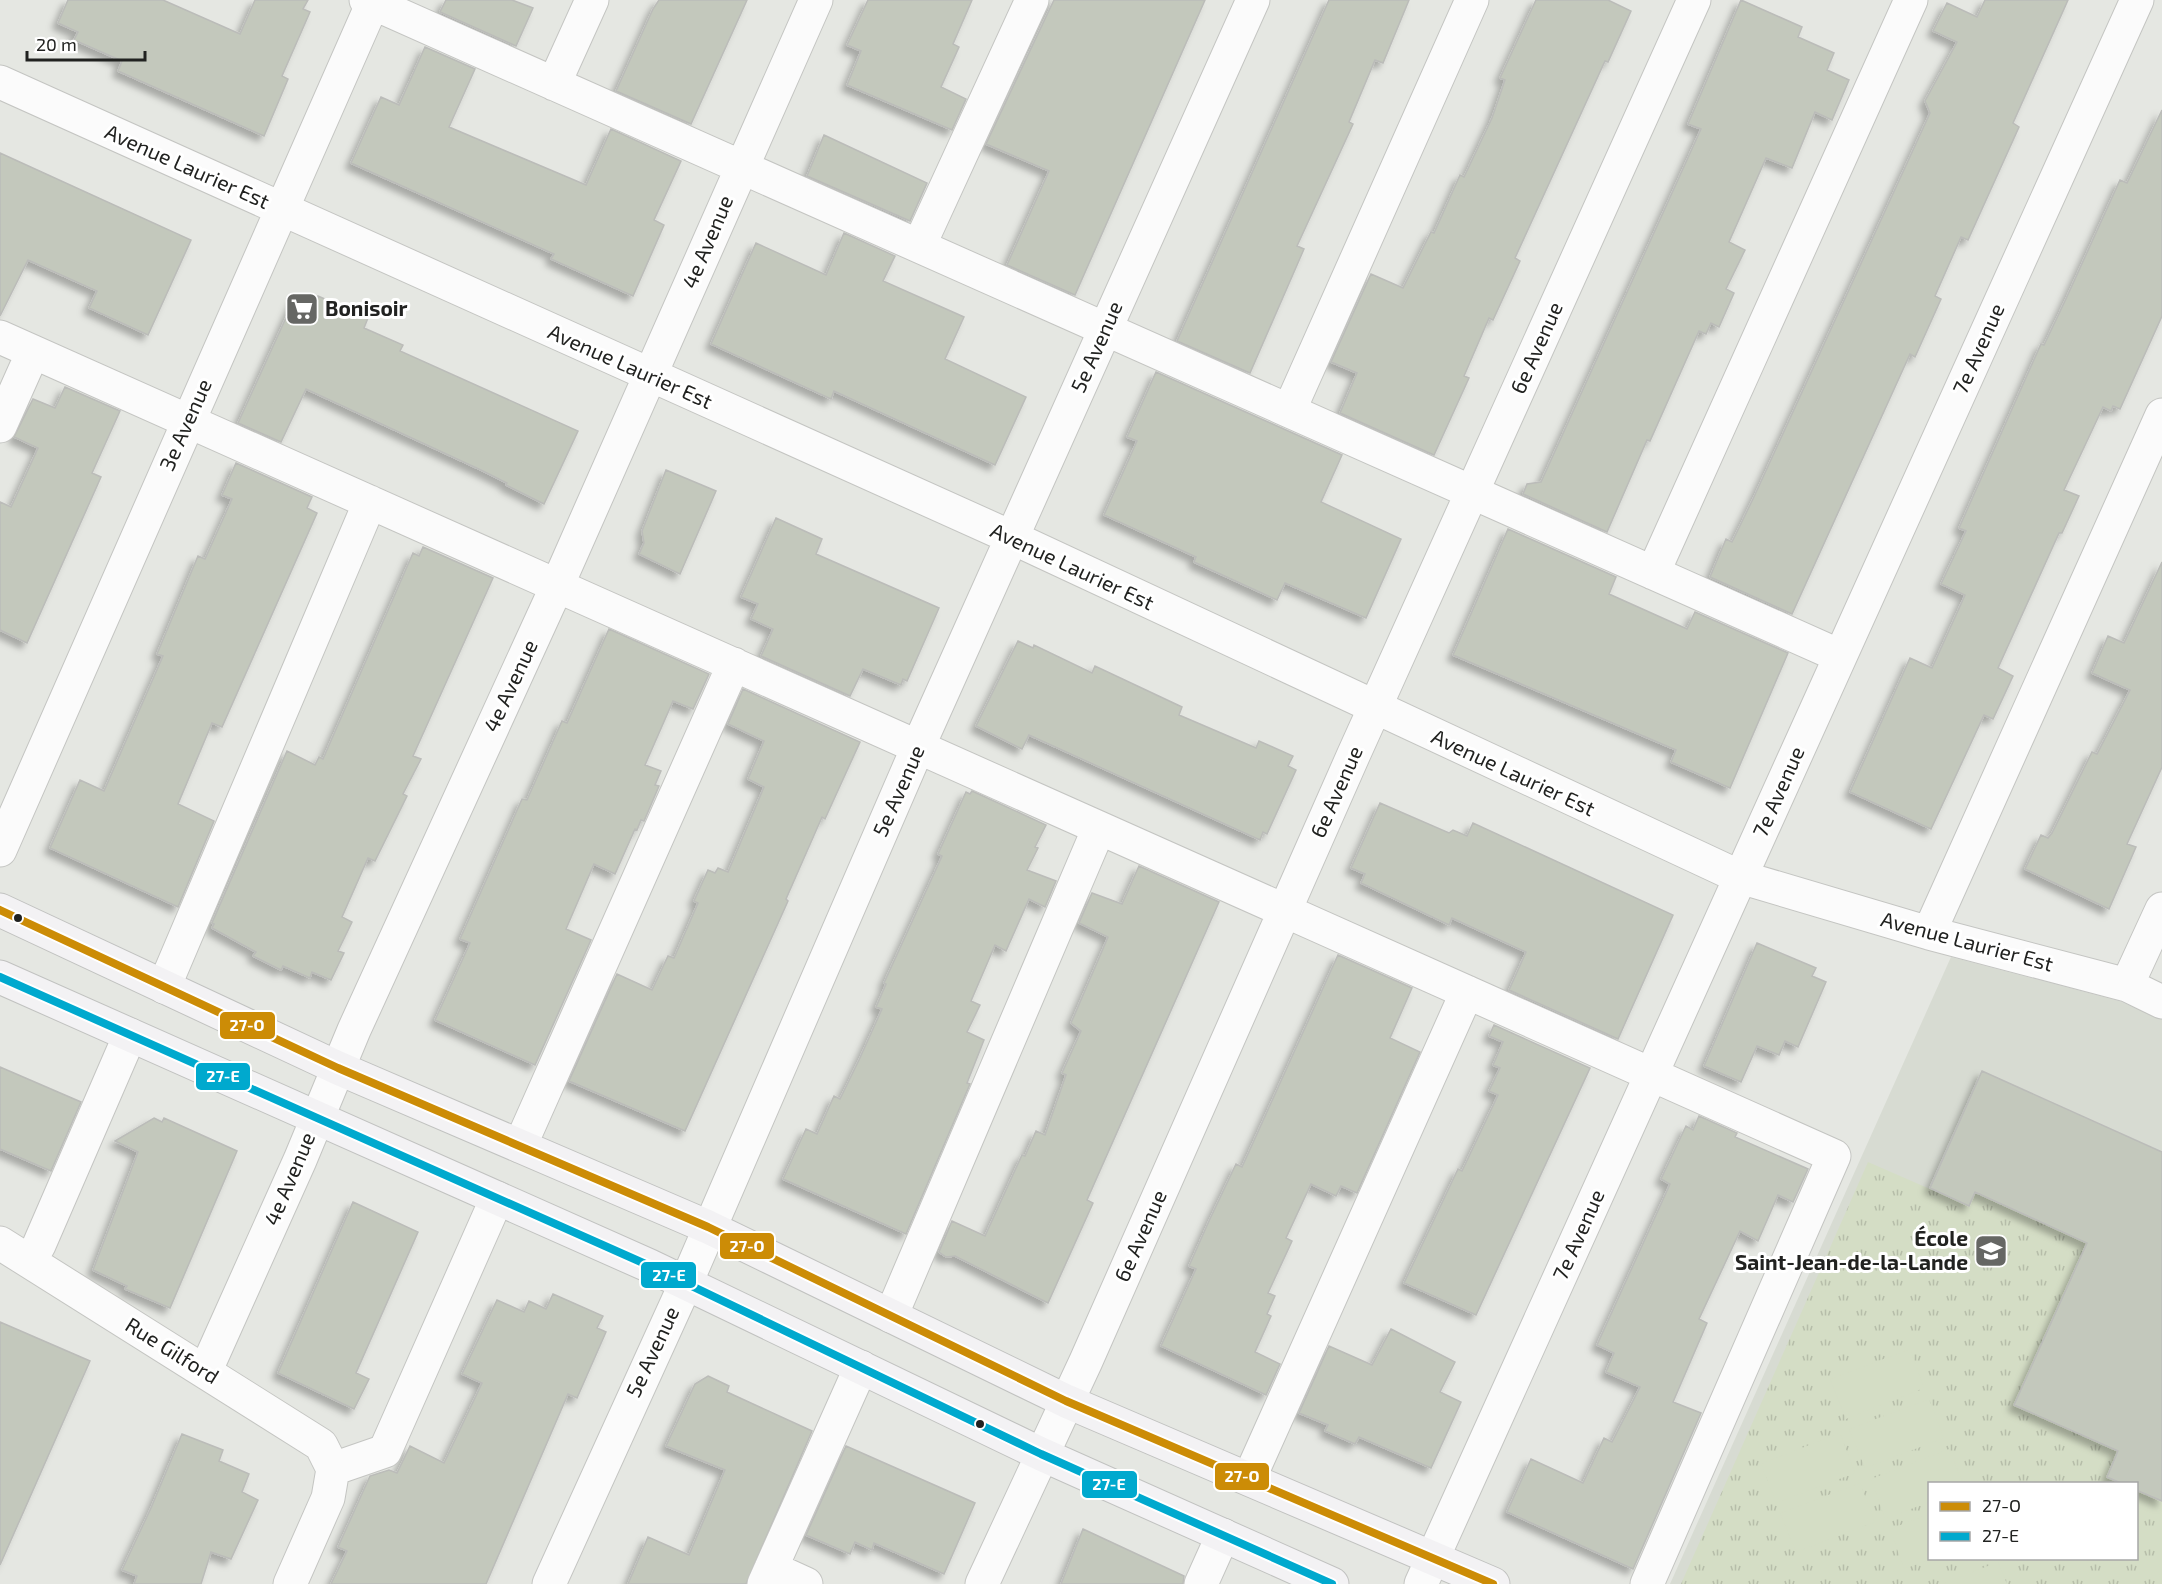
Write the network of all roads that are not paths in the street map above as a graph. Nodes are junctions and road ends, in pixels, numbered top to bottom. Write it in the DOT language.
graph roads {
  1 [pos="592,0"];
  2 [pos="816,0"];
  3 [pos="1032,0"];
  4 [pos="1253,0"];
  5 [pos="1472,0"];
  6 [pos="1694,0"];
  7 [pos="1911,0"];
  8 [pos="2137,0"];
  9 [pos="371,1"];
  10 [pos="0,82"];
  11 [pos="554,84"];
  12 [pos="740,166"];
  13 [pos="281,209"];
  14 [pos="919,246"];
  15 [pos="1105,329"];
  16 [pos="0,337"];
  17 [pos="33,352"];
  18 [pos="648,375"];
  19 [pos="1289,411"];
  20 [pos="2162,415"];
  21 [pos="188,421"];
  22 [pos="0,426"];
  23 [pos="1472,492"];
  24 [pos="370,502"];
  25 [pos="1013,538"];
  26 [pos="1653,573"];
  27 [pos="557,586"];
  28 [pos="1840,656"];
  29 [pos="734,664"];
  30 [pos="1374,708"];
  31 [pos="918,747"];
  32 [pos="1099,828"];
  33 [pos="0,850"];
  34 [pos="1740,878"];
  35 [pos="2162,909"];
  36 [pos="0,910"];
  37 [pos="1285,910"];
  38 [pos="1929,933"];
  39 [pos="0,977"];
  40 [pos="2127,986"];
  41 [pos="164,987"];
  42 [pos="1467,992"];
  43 [pos="2162,1002"];
  44 [pos="130,1035"];
  45 [pos="338,1068"];
  46 [pos="1651,1074"];
  47 [pos="316,1118"];
  48 [pos="520,1146"];
  49 [pos="497,1198"];
  50 [pos="708,1227"];
  51 [pos="0,1243"];
  52 [pos="30,1262"];
  53 [pos="686,1283"];
  54 [pos="891,1316"];
  55 [pos="861,1366"];
  56 [pos="205,1372"];
  57 [pos="1066,1401"];
  58 [pos="1041,1454"];
  59 [pos="333,1469"];
  60 [pos="1249,1479"];
  61 [pos="1223,1535"];
  62 [pos="1427,1571"];
  63 [pos="768,1576"];
  64 [pos="290,1584"];
  65 [pos="549,1584"];
  66 [pos="806,1584"];
  67 [pos="982,1584"];
  68 [pos="1201,1584"];
  69 [pos="1332,1584"];
  70 [pos="1493,1584"];
  71 [pos="1647,1584"];
  1 -- 11 [label="street"];
  2 -- 12 [label="street, 4e Avenue"];
  3 -- 14 [label="street"];
  4 -- 15 [label="street, 5e Avenue"];
  5 -- 19 [label="street"];
  6 -- 23 [label="street, 6e Avenue"];
  7 -- 26 [label="street"];
  8 -- 28 [label="street, 7e Avenue"];
  9 -- 11 [label="street"];
  9 -- 13 [label="street, 3e Avenue"];
  10 -- 13 [label="street, Avenue Laurier Est"];
  11 -- 12 [label="street"];
  12 -- 14 [label="street"];
  12 -- 18 [label="street, 4e Avenue"];
  13 -- 18 [label="street, Avenue Laurier Est"];
  13 -- 21 [label="street, 3e Avenue"];
  14 -- 15 [label="street"];
  15 -- 19 [label="street"];
  15 -- 25 [label="street, 5e Avenue"];
  16 -- 17 [label="street"];
  17 -- 21 [label="street"];
  17 -- 22 [label="street"];
  18 -- 25 [label="street, Avenue Laurier Est"];
  18 -- 27 [label="street, 4e Avenue"];
  19 -- 23 [label="street"];
  20 -- 38 [label="street"];
  21 -- 24 [label="street"];
  21 -- 33 [label="street, 3e Avenue"];
  23 -- 26 [label="street"];
  23 -- 30 [label="street, 6e Avenue"];
  24 -- 27 [label="street"];
  24 -- 41 [label="street"];
  25 -- 30 [label="street, Avenue Laurier Est"];
  25 -- 31 [label="street, 5e Avenue"];
  26 -- 28 [label="street"];
  27 -- 29 [label="street"];
  27 -- 45 [label="street, 4e Avenue"];
  28 -- 34 [label="street, 7e Avenue"];
  29 -- 31 [label="street"];
  29 -- 48 [label="street"];
  30 -- 34 [label="street, Avenue Laurier Est"];
  30 -- 37 [label="street, 6e Avenue"];
  31 -- 32 [label="street"];
  31 -- 50 [label="street, 5e Avenue"];
  32 -- 37 [label="street"];
  32 -- 54 [label="street"];
  34 -- 38 [label="street, Avenue Laurier Est"];
  34 -- 46 [label="street, 7e Avenue"];
  35 -- 40 [label="street"];
  36 -- 41 [label="main road"];
  37 -- 42 [label="street"];
  37 -- 57 [label="street, 6e Avenue"];
  38 -- 40 [label="street, Avenue Laurier Est"];
  39 -- 44 [label="main road"];
  40 -- 43 [label="street, Avenue Laurier Est"];
  41 -- 45 [label="main road"];
  42 -- 46 [label="street"];
  42 -- 60 [label="street"];
  44 -- 47 [label="main road"];
  44 -- 52 [label="street"];
  45 -- 47 [label="street, 4e Avenue"];
  45 -- 48 [label="main road"];
  46 -- 62 [label="street, 7e Avenue"];
  46 -- 71 [label="street"];
  47 -- 49 [label="main road"];
  47 -- 56 [label="street, 4e Avenue"];
  48 -- 50 [label="main road"];
  49 -- 53 [label="main road"];
  49 -- 59 [label="street"];
  50 -- 53 [label="street, 5e Avenue"];
  50 -- 54 [label="main road"];
  51 -- 52 [label="street, Rue Gilford"];
  52 -- 56 [label="street, Rue Gilford"];
  53 -- 55 [label="main road"];
  53 -- 65 [label="street, 5e Avenue"];
  54 -- 57 [label="main road"];
  55 -- 58 [label="main road"];
  55 -- 63 [label="street"];
  56 -- 59 [label="street, Rue Gilford"];
  57 -- 58 [label="street, 6e Avenue"];
  57 -- 60 [label="main road"];
  58 -- 61 [label="main road"];
  58 -- 67 [label="street, 6e Avenue"];
  59 -- 64 [label="street"];
  60 -- 62 [label="main road"];
  61 -- 68 [label="street"];
  61 -- 69 [label="main road"];
  62 -- 70 [label="main road"];
  63 -- 66 [label="street"];
}
